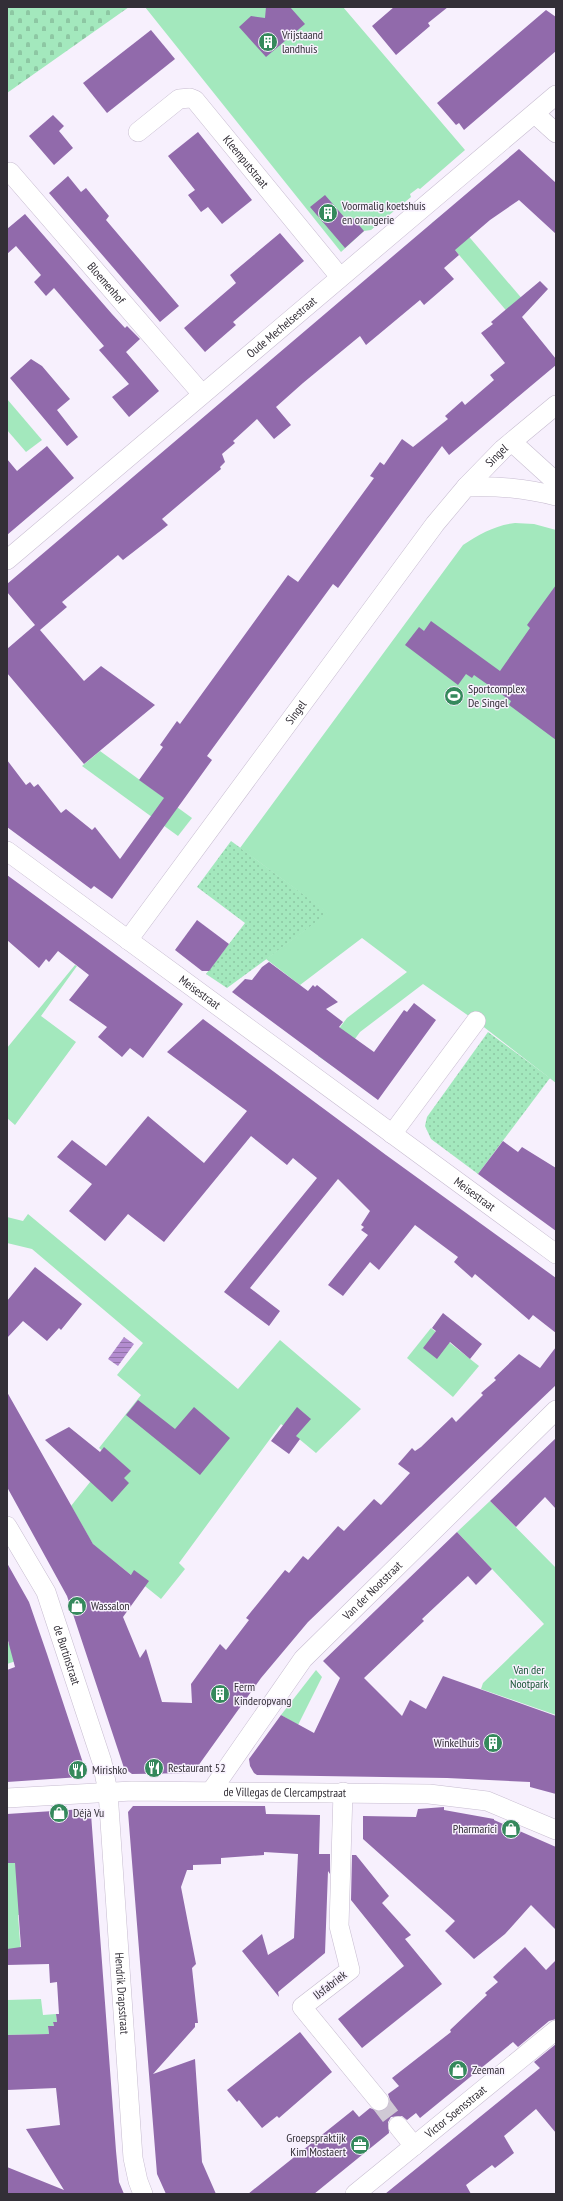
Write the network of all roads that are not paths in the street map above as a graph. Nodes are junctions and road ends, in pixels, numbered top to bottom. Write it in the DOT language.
graph roads {
  1 [pos="556,95"];
  2 [pos="535,114"];
  3 [pos="138,132"];
  4 [pos="556,133"];
  5 [pos="10,172"];
  6 [pos="340,277"];
  7 [pos="202,394"];
  8 [pos="556,405"];
  9 [pos="512,442"];
  10 [pos="556,482"];
  11 [pos="466,487"];
  12 [pos="556,496"];
  13 [pos="7,560"];
  14 [pos="7,851"];
  15 [pos="128,940"];
  16 [pos="476,1021"];
  17 [pos="392,1134"];
  18 [pos="556,1254"];
  19 [pos="556,1410"];
  20 [pos="7,1526"];
  21 [pos="212,1790"];
  22 [pos="108,1792"];
  23 [pos="343,1792"];
  24 [pos="7,1798"];
  25 [pos="556,1830"];
  26 [pos="556,2030"];
  27 [pos="379,2101"];
  28 [pos="398,2126"];
  29 [pos="414,2146"];
  30 [pos="143,2194"];
  31 [pos="355,2194"];
  1 -- 2 [label="street, Oude Mechelsestraat"];
  2 -- 4 [label="street"];
  2 -- 6 [label="street, Oude Mechelsestraat"];
  3 -- 6 [label="street, Kleemputstraat"];
  5 -- 7 [label="street, Bloemenhof"];
  6 -- 7 [label="street, Oude Mechelsestraat"];
  7 -- 13 [label="street, Oude Mechelsestraat"];
  8 -- 9 [label="street, Singel"];
  9 -- 10 [label="street, Singel"];
  9 -- 11 [label="street, Singel"];
  11 -- 12 [label="street, Singel"];
  11 -- 15 [label="street, Singel"];
  14 -- 15 [label="street, Meisestraat"];
  15 -- 17 [label="street, Meisestraat"];
  16 -- 17 [label="street"];
  17 -- 18 [label="street, Meisestraat"];
  19 -- 21 [label="street, Van der Nootstraat"];
  20 -- 22 [label="street, de Burtinstraat"];
  21 -- 22 [label="street, de Villegas de Clercampstraat"];
  21 -- 23 [label="street, de Villegas de Clercampstraat"];
  22 -- 24 [label="street, de Villegas de Clercampstraat"];
  22 -- 30 [label="street, Hendrik Drapsstraat"];
  23 -- 25 [label="street, de Villegas de Clercampstraat"];
  23 -- 27 [label="street, IJsfabriek"];
  26 -- 29 [label="street, Victor Soensstraat"];
  28 -- 29 [label="street"];
  29 -- 31 [label="street, Victor Soensstraat"];
}
